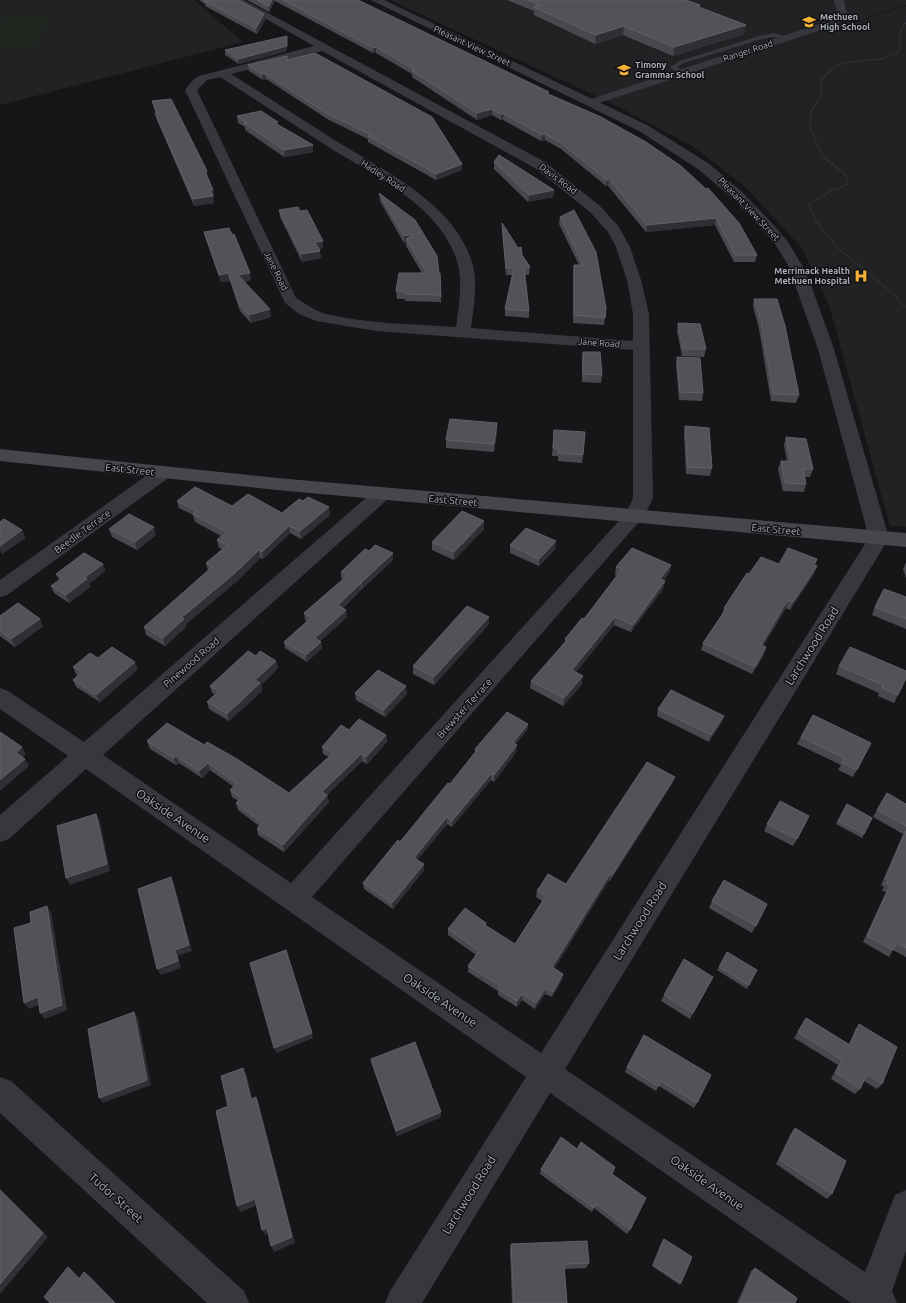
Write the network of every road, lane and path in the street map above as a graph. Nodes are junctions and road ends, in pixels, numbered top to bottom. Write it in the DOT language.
graph roads {
  1 [pos="237,0"];
  2 [pos="376,0"];
  3 [pos="839,0"];
  4 [pos="906,23"];
  5 [pos="324,47"];
  6 [pos="221,74"];
  7 [pos="592,102"];
  8 [pos="906,308"];
  9 [pos="463,332"];
  10 [pos="641,346"];
  11 [pos="0,456"];
  12 [pos="164,472"];
  13 [pos="382,494"];
  14 [pos="634,516"];
  15 [pos="879,538"];
  16 [pos="906,540"];
  17 [pos="0,590"];
  18 [pos="0,698"];
  19 [pos="85,756"];
  20 [pos="0,831"];
  21 [pos="294,900"];
  22 [pos="546,1072"];
  23 [pos="0,1092"];
  24 [pos="906,1206"];
  25 [pos="874,1301"];
  26 [pos="232,1303"];
  27 [pos="402,1303"];
  1 -- 5 [label="street, Davis Road"];
  2 -- 7 [label="street, Pleasant View Street"];
  3 -- 7 [label="street, Ranger Road"];
  4 -- 8 [label="path"];
  5 -- 6 [label="street, Jane Road"];
  5 -- 10 [label="street, Davis Road"];
  6 -- 9 [label="street, Hadley Road"];
  6 -- 9 [label="street, Jane Road"];
  7 -- 15 [label="street, Pleasant View Street"];
  9 -- 10 [label="street, Jane Road"];
  10 -- 14 [label="street, Davis Road"];
  11 -- 12 [label="main road, East Street"];
  12 -- 13 [label="main road, East Street"];
  12 -- 17 [label="street, Beedle Terrace"];
  13 -- 14 [label="main road, East Street"];
  13 -- 19 [label="street, Pinewood Road"];
  14 -- 15 [label="main road, East Street"];
  14 -- 21 [label="street, Brewster Terrace"];
  15 -- 16 [label="main road, East Street"];
  15 -- 22 [label="street, Larchwood Road"];
  18 -- 19 [label="street, Oakside Avenue"];
  19 -- 20 [label="street, Pinewood Road"];
  19 -- 21 [label="street, Oakside Avenue"];
  21 -- 22 [label="street, Oakside Avenue"];
  22 -- 25 [label="street, Oakside Avenue"];
  22 -- 27 [label="street, Larchwood Road"];
  23 -- 26 [label="street, Tudor Street"];
  24 -- 25 [label="street"];
}
